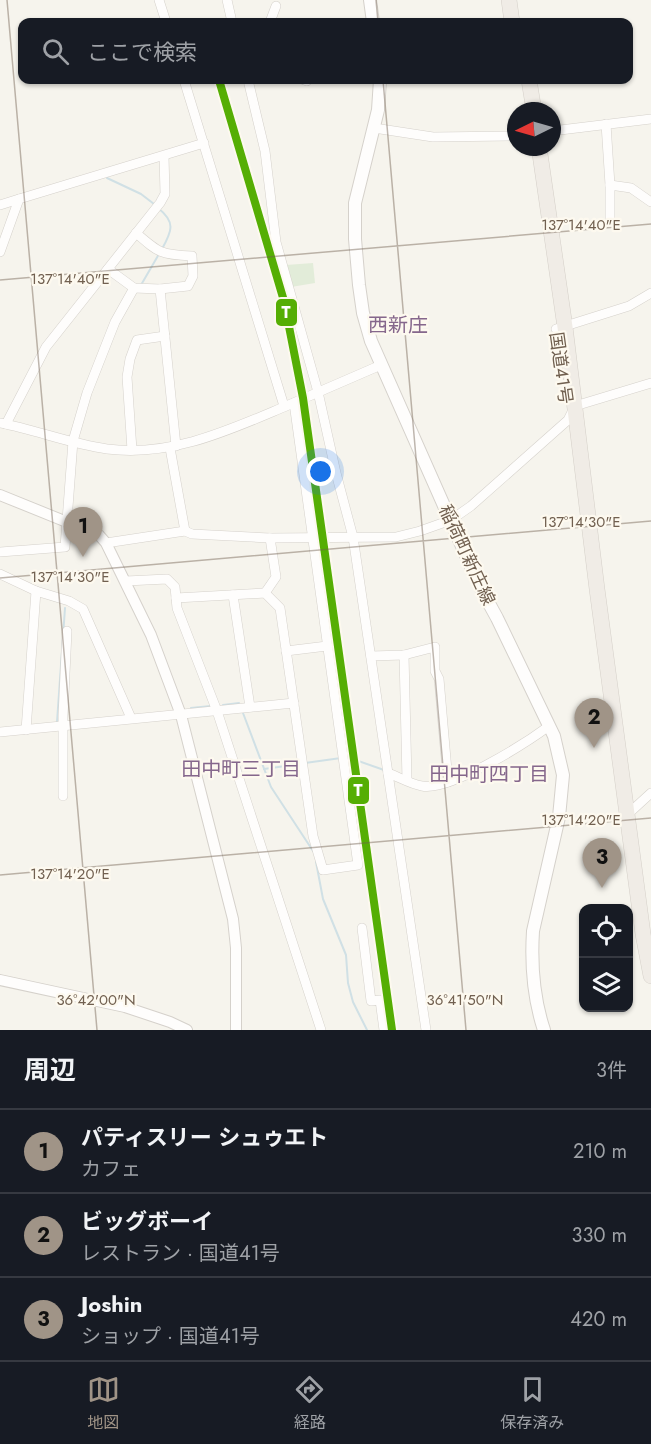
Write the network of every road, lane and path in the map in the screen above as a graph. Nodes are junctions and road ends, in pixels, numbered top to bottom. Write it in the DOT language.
graph roads {
  1 [pos="159,0"];
  2 [pos="227,0"];
  3 [pos="370,0"];
  4 [pos="509,0"];
  5 [pos="518,0"];
  6 [pos="276,6"];
  7 [pos="165,18"];
  8 [pos="231,18"];
  9 [pos="272,18"];
  10 [pos="372,18"];
  11 [pos="511,18"];
  12 [pos="520,18"];
  13 [pos="184,84"];
  14 [pos="249,84"];
  15 [pos="380,84"];
  16 [pos="521,84"];
  17 [pos="530,84"];
  18 [pos="523,102"];
  19 [pos="533,102"];
  20 [pos="651,119"];
  21 [pos="606,124"];
  22 [pos="374,128"];
  23 [pos="561,130"];
  24 [pos="507,136"];
  25 [pos="204,143"];
  26 [pos="164,156"];
  27 [pos="531,156"];
  28 [pos="540,156"];
  29 [pos="610,185"];
  30 [pos="19,199"];
  31 [pos="651,201"];
  32 [pos="0,205"];
  33 [pos="610,218"];
  34 [pos="136,233"];
  35 [pos="0,252"];
  36 [pos="108,269"];
  37 [pos="134,288"];
  38 [pos="160,289"];
  39 [pos="651,293"];
  40 [pos="560,328"];
  41 [pos="165,336"];
  42 [pos="381,365"];
  43 [pos="651,383"];
  44 [pos="318,392"];
  45 [pos="289,405"];
  46 [pos="571,413"];
  47 [pos="3,424"];
  48 [pos="73,441"];
  49 [pos="173,447"];
  50 [pos="132,450"];
  51 [pos="0,495"];
  52 [pos="451,520"];
  53 [pos="67,522"];
  54 [pos="185,531"];
  55 [pos="312,537"];
  56 [pos="353,537"];
  57 [pos="270,538"];
  58 [pos="106,543"];
  59 [pos="0,552"];
  60 [pos="0,574"];
  61 [pos="126,581"];
  62 [pos="36,591"];
  63 [pos="265,593"];
  64 [pos="233,595"];
  65 [pos="176,598"];
  66 [pos="68,631"];
  67 [pos="327,646"];
  68 [pos="286,651"];
  69 [pos="405,655"];
  70 [pos="370,656"];
  71 [pos="294,703"];
  72 [pos="250,707"];
  73 [pos="217,711"];
  74 [pos="181,715"];
  75 [pos="131,718"];
  76 [pos="64,725"];
  77 [pos="549,726"];
  78 [pos="26,730"];
  79 [pos="0,732"];
  80 [pos="388,773"];
  81 [pos="408,780"];
  82 [pos="448,782"];
  83 [pos="651,792"];
  84 [pos="63,796"];
  85 [pos="628,814"];
  86 [pos="362,928"];
  87 [pos="651,976"];
  88 [pos="0,980"];
  89 [pos="187,1030"];
  90 [pos="236,1030"];
  91 [pos="321,1030"];
  92 [pos="384,1030"];
  93 [pos="426,1030"];
  94 [pos="544,1030"];
  1 -- 7 [label="street"];
  2 -- 8 [label="street"];
  3 -- 10 [label="main road"];
  4 -- 11 [label="highway"];
  5 -- 12 [label="highway"];
  6 -- 9 [label="street"];
  13 -- 25 [label="street"];
  14 -- 44 [label="street"];
  15 -- 22 [label="main road, 稲荷町新庄線"];
  16 -- 18 [label="highway"];
  17 -- 19 [label="highway"];
  20 -- 21 [label="street"];
  21 -- 23 [label="street"];
  21 -- 29 [label="street"];
  22 -- 24 [label="street"];
  22 -- 42 [label="main road, 稲荷町新庄線"];
  25 -- 26 [label="street"];
  25 -- 45 [label="street"];
  26 -- 30 [label="street"];
  26 -- 34 [label="street"];
  27 -- 40 [label="highway, 国道41号"];
  28 -- 40 [label="highway, 国道41号"];
  29 -- 31 [label="street"];
  29 -- 33 [label="street"];
  30 -- 32 [label="street"];
  30 -- 35 [label="street"];
  34 -- 36 [label="street"];
  34 -- 38 [label="street"];
  36 -- 37 [label="street"];
  36 -- 47 [label="street"];
  37 -- 38 [label="street"];
  37 -- 48 [label="street"];
  38 -- 41 [label="street"];
  39 -- 40 [label="street"];
  40 -- 46 [label="highway, 国道41号"];
  41 -- 49 [label="street"];
  41 -- 50 [label="street"];
  42 -- 44 [label="street"];
  42 -- 52 [label="main road, 稲荷町新庄線"];
  43 -- 46 [label="street"];
  44 -- 45 [label="street"];
  44 -- 56 [label="street"];
  45 -- 49 [label="street"];
  45 -- 55 [label="street"];
  46 -- 52 [label="street"];
  46 -- 85 [label="highway, 国道41号"];
  47 -- 48 [label="street"];
  48 -- 50 [label="street"];
  48 -- 53 [label="street"];
  49 -- 50 [label="street"];
  49 -- 54 [label="street"];
  51 -- 53 [label="street"];
  52 -- 56 [label="street"];
  52 -- 77 [label="main road, 稲荷町新庄線"];
  53 -- 58 [label="street"];
  53 -- 59 [label="street"];
  54 -- 57 [label="street"];
  54 -- 58 [label="street"];
  55 -- 56 [label="street"];
  55 -- 57 [label="street"];
  55 -- 67 [label="street"];
  56 -- 70 [label="street"];
  57 -- 63 [label="street"];
  58 -- 61 [label="street"];
  60 -- 62 [label="street"];
  61 -- 65 [label="street"];
  61 -- 74 [label="street"];
  62 -- 75 [label="street"];
  62 -- 78 [label="street"];
  63 -- 64 [label="street"];
  63 -- 68 [label="street"];
  64 -- 65 [label="street"];
  64 -- 72 [label="street"];
  65 -- 73 [label="street"];
  66 -- 76 [label="street"];
  67 -- 68 [label="street"];
  67 -- 71 [label="street"];
  68 -- 71 [label="street"];
  69 -- 70 [label="street"];
  69 -- 81 [label="street"];
  69 -- 82 [label="street"];
  70 -- 80 [label="street"];
  71 -- 72 [label="street"];
  72 -- 73 [label="street"];
  73 -- 74 [label="street"];
  73 -- 91 [label="street"];
  74 -- 75 [label="street"];
  74 -- 90 [label="street"];
  75 -- 76 [label="street"];
  76 -- 78 [label="street"];
  76 -- 84 [label="street"];
  77 -- 82 [label="street"];
  77 -- 94 [label="main road, 稲荷町新庄線"];
  78 -- 79 [label="street"];
  80 -- 81 [label="street"];
  80 -- 93 [label="street"];
  81 -- 82 [label="street"];
  83 -- 85 [label="street"];
  85 -- 87 [label="highway, 国道41号"];
  86 -- 92 [label="street"];
  88 -- 89 [label="street"];
}
